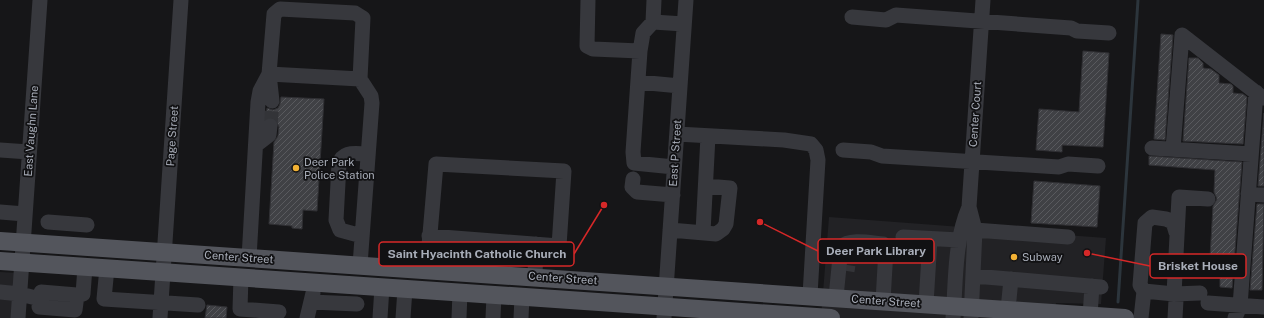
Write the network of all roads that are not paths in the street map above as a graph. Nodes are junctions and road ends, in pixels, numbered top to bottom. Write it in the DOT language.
graph roads {
  1 [pos="40,0"];
  2 [pos="181,0"];
  3 [pos="588,0"];
  4 [pos="654,0"];
  5 [pos="686,0"];
  6 [pos="983,0"];
  7 [pos="852,17"];
  8 [pos="981,21"];
  9 [pos="652,22"];
  10 [pos="684,24"];
  11 [pos="1109,33"];
  12 [pos="640,51"];
  13 [pos="269,74"];
  14 [pos="360,79"];
  15 [pos="638,82"];
  16 [pos="680,86"];
  17 [pos="1260,95"];
  18 [pos="272,101"];
  19 [pos="270,126"];
  20 [pos="677,134"];
  21 [pos="708,136"];
  22 [pos="256,145"];
  23 [pos="1152,148"];
  24 [pos="1173,149"];
  25 [pos="0,150"];
  26 [pos="843,150"];
  27 [pos="29,152"];
  28 [pos="368,154"];
  29 [pos="1251,154"];
  30 [pos="972,162"];
  31 [pos="1098,166"];
  32 [pos="674,167"];
  33 [pos="634,170"];
  34 [pos="706,186"];
  35 [pos="1248,194"];
  36 [pos="672,195"];
  37 [pos="1264,195"];
  38 [pos="1208,199"];
  39 [pos="969,207"];
  40 [pos="0,212"];
  41 [pos="25,214"];
  42 [pos="48,222"];
  43 [pos="68,224"];
  44 [pos="87,225"];
  45 [pos="670,230"];
  46 [pos="975,230"];
  47 [pos="703,232"];
  48 [pos="1176,232"];
  49 [pos="362,236"];
  50 [pos="429,236"];
  51 [pos="903,237"];
  52 [pos="1068,237"];
  53 [pos="930,239"];
  54 [pos="480,240"];
  55 [pos="959,240"];
  56 [pos="0,241"];
  57 [pos="23,242"];
  58 [pos="536,244"];
  59 [pos="66,246"];
  60 [pos="164,252"];
  61 [pos="249,258"];
  62 [pos="0,261"];
  63 [pos="957,261"];
  64 [pos="22,262"];
  65 [pos="319,262"];
  66 [pos="360,265"];
  67 [pos="85,267"];
  68 [pos="107,268"];
  69 [pos="427,269"];
  70 [pos="974,269"];
  71 [pos="163,272"];
  72 [pos="469,272"];
  73 [pos="534,276"];
  74 [pos="244,278"];
  75 [pos="1011,279"];
  76 [pos="316,282"];
  77 [pos="666,285"];
  78 [pos="358,286"];
  79 [pos="382,287"];
  80 [pos="405,288"];
  81 [pos="1144,291"];
  82 [pos="0,292"];
  83 [pos="460,292"];
  84 [pos="20,294"];
  85 [pos="1174,294"];
  86 [pos="494,295"];
  87 [pos="810,295"];
  88 [pos="527,297"];
  89 [pos="836,297"];
  90 [pos="883,301"];
  91 [pos="311,302"];
  92 [pos="161,303"];
  93 [pos="926,304"];
  94 [pos="198,305"];
  95 [pos="1264,307"];
  96 [pos="1008,310"];
  97 [pos="357,311"];
  98 [pos="279,312"];
  99 [pos="665,312"];
  100 [pos="962,312"];
  101 [pos="1238,312"];
  102 [pos="760,316"];
  103 [pos="1062,316"];
  104 [pos="1090,316"];
  105 [pos="18,318"];
  106 [pos="160,318"];
  107 [pos="307,318"];
  108 [pos="380,318"];
  109 [pos="403,318"];
  110 [pos="459,318"];
  111 [pos="493,318"];
  112 [pos="521,318"];
  113 [pos="831,318"];
  114 [pos="1125,318"];
  115 [pos="1141,318"];
  116 [pos="1175,318"];
  1 -- 27 [label="street, East Vaughn Lane"];
  2 -- 60 [label="street, Page Street"];
  3 -- 12 [label="street"];
  4 -- 9 [label="street"];
  5 -- 10 [label="street, East P Street"];
  6 -- 8 [label="street, Center Court"];
  7 -- 8 [label="street"];
  8 -- 11 [label="street"];
  8 -- 30 [label="street, Center Court"];
  9 -- 10 [label="street"];
  9 -- 12 [label="street"];
  10 -- 16 [label="street, East P Street"];
  12 -- 15 [label="street"];
  13 -- 14 [label="street"];
  13 -- 14 [label="street"];
  13 -- 18 [label="street"];
  13 -- 22 [label="street"];
  14 -- 28 [label="street"];
  15 -- 16 [label="street"];
  15 -- 33 [label="street"];
  16 -- 20 [label="street, East P Street"];
  17 -- 24 [label="street"];
  17 -- 29 [label="street"];
  19 -- 22 [label="street"];
  20 -- 21 [label="street"];
  20 -- 32 [label="street, East P Street"];
  21 -- 34 [label="street"];
  21 -- 87 [label="street"];
  22 -- 61 [label="street"];
  23 -- 24 [label="street"];
  24 -- 29 [label="street"];
  25 -- 27 [label="street"];
  26 -- 30 [label="street"];
  27 -- 41 [label="street, East Vaughn Lane"];
  28 -- 49 [label="street"];
  28 -- 49 [label="street"];
  29 -- 35 [label="street"];
  30 -- 31 [label="street"];
  30 -- 39 [label="street, Center Court"];
  32 -- 33 [label="street"];
  32 -- 36 [label="street, East P Street"];
  33 -- 36 [label="street"];
  34 -- 47 [label="street"];
  34 -- 47 [label="street"];
  35 -- 37 [label="street"];
  35 -- 101 [label="street"];
  36 -- 45 [label="street, East P Street"];
  38 -- 48 [label="street"];
  39 -- 46 [label="street, Center Court"];
  39 -- 55 [label="street, Center Court"];
  40 -- 41 [label="street"];
  41 -- 57 [label="street, East Vaughn Lane"];
  42 -- 43 [label="street"];
  43 -- 44 [label="street"];
  43 -- 59 [label="street"];
  45 -- 47 [label="street"];
  45 -- 77 [label="street, East P Street"];
  46 -- 52 [label="street"];
  46 -- 70 [label="street, Center Court"];
  48 -- 81 [label="street"];
  48 -- 85 [label="street"];
  49 -- 66 [label="street"];
  50 -- 54 [label="street"];
  50 -- 58 [label="street"];
  50 -- 69 [label="street"];
  51 -- 53 [label="street"];
  53 -- 55 [label="street"];
  53 -- 93 [label="street"];
  54 -- 58 [label="street"];
  54 -- 72 [label="street"];
  55 -- 63 [label="street, Center Court"];
  56 -- 57 [label="main road, Center Street"];
  57 -- 59 [label="main road, Center Street"];
  57 -- 64 [label="street, East Vaughn Lane"];
  58 -- 73 [label="street"];
  59 -- 60 [label="main road, Center Street"];
  60 -- 61 [label="main road, Center Street"];
  60 -- 71 [label="street, Page Street"];
  61 -- 65 [label="main road, Center Street"];
  61 -- 74 [label="main road"];
  62 -- 64 [label="main road, Center Street"];
  63 -- 70 [label="street"];
  63 -- 100 [label="street, Center Court"];
  64 -- 67 [label="main road, Center Street"];
  64 -- 84 [label="street, East Vaughn Lane"];
  65 -- 66 [label="main road, Center Street"];
  65 -- 76 [label="main road"];
  66 -- 69 [label="main road, Center Street"];
  66 -- 78 [label="main road"];
  67 -- 68 [label="main road, Center Street"];
  67 -- 84 [label="street"];
  68 -- 71 [label="main road, Center Street"];
  68 -- 92 [label="street"];
  69 -- 72 [label="main road, Center Street"];
  70 -- 75 [label="street"];
  70 -- 100 [label="street, Center Court"];
  71 -- 74 [label="main road, Center Street"];
  71 -- 92 [label="street, Page Street"];
  72 -- 73 [label="main road, Center Street"];
  72 -- 83 [label="main road"];
  73 -- 77 [label="main road, Center Street"];
  73 -- 88 [label="main road"];
  74 -- 76 [label="main road, Center Street"];
  74 -- 98 [label="street"];
  75 -- 96 [label="street"];
  75 -- 104 [label="street"];
  76 -- 78 [label="main road, Center Street"];
  76 -- 91 [label="street"];
  77 -- 87 [label="main road, Center Street"];
  77 -- 99 [label="street, East P Street"];
  78 -- 79 [label="main road, Center Street"];
  78 -- 97 [label="street"];
  79 -- 80 [label="main road, Center Street"];
  79 -- 108 [label="street"];
  80 -- 83 [label="main road, Center Street"];
  80 -- 109 [label="street"];
  81 -- 85 [label="street"];
  81 -- 115 [label="street"];
  82 -- 84 [label="street"];
  83 -- 86 [label="main road, Center Street"];
  83 -- 110 [label="street"];
  84 -- 105 [label="street, East Vaughn Lane"];
  85 -- 101 [label="street"];
  85 -- 116 [label="street"];
  86 -- 88 [label="main road, Center Street"];
  86 -- 111 [label="street"];
  87 -- 89 [label="main road, Center Street"];
  88 -- 99 [label="main road, Center Street"];
  88 -- 112 [label="street"];
  89 -- 90 [label="main road, Center Street"];
  89 -- 90 [label="street"];
  90 -- 93 [label="main road, Center Street"];
  91 -- 97 [label="street"];
  91 -- 107 [label="street"];
  92 -- 94 [label="street"];
  92 -- 106 [label="street, Page Street"];
  93 -- 100 [label="main road, Center Street"];
  95 -- 101 [label="street"];
  96 -- 100 [label="main road, Center Street"];
  96 -- 103 [label="main road, Center Street"];
  99 -- 102 [label="main road, Center Street"];
  102 -- 113 [label="main road, Center Street"];
  103 -- 104 [label="main road, Center Street"];
  104 -- 114 [label="main road, Center Street"];
}
